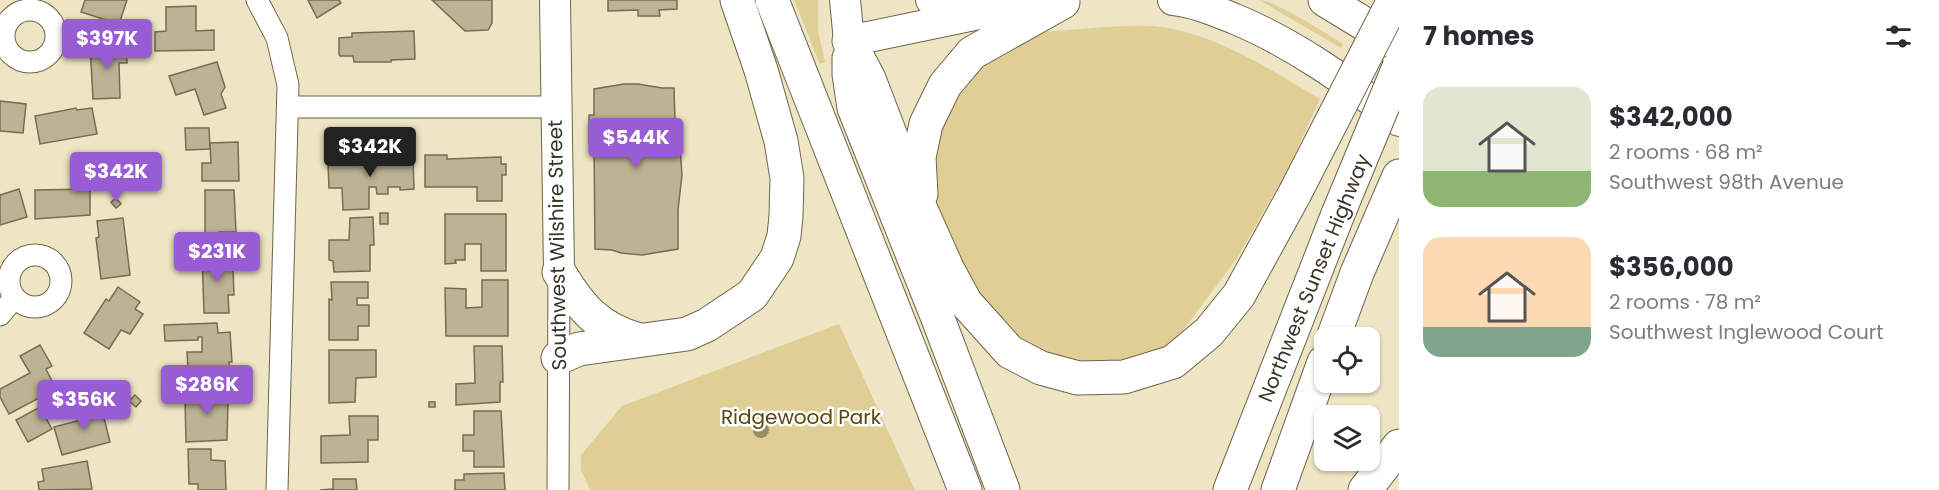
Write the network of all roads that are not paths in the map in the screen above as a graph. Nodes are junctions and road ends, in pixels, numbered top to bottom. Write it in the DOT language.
graph roads {
  1 [pos="257,0"];
  2 [pos="555,0"];
  3 [pos="737,0"];
  4 [pos="772,0"];
  5 [pos="845,0"];
  6 [pos="931,0"];
  7 [pos="1173,0"];
  8 [pos="1325,0"];
  9 [pos="1394,0"];
  10 [pos="1069,1"];
  11 [pos="983,14"];
  12 [pos="849,41"];
  13 [pos="1399,45"];
  14 [pos="1399,67"];
  15 [pos="289,107"];
  16 [pos="555,107"];
  17 [pos="1399,121"];
  18 [pos="1399,176"];
  19 [pos="926,219"];
  20 [pos="1386,233"];
  21 [pos="559,272"];
  22 [pos="14,298"];
  23 [pos="0,315"];
  24 [pos="1338,327"];
  25 [pos="639,340"];
  26 [pos="558,358"];
  27 [pos="1314,390"];
  28 [pos="1399,446"];
  29 [pos="277,490"];
  30 [pos="558,490"];
  31 [pos="965,490"];
  32 [pos="1003,490"];
  33 [pos="1230,490"];
  34 [pos="1278,490"];
  35 [pos="1365,490"];
  1 -- 15 [label="street"];
  2 -- 16 [label="street, Southwest Wilshire Street"];
  3 -- 25 [label="highway"];
  4 -- 31 [label="highway"];
  5 -- 12 [label="street"];
  6 -- 11 [label="street"];
  7 -- 17 [label="street"];
  8 -- 13 [label="highway"];
  9 -- 19 [label="highway, bridge"];
  10 -- 11 [label="street"];
  10 -- 19 [label="highway"];
  11 -- 12 [label="street"];
  12 -- 19 [label="highway"];
  12 -- 32 [label="highway"];
  14 -- 33 [label="highway, Northwest Sunset Highway, bridge"];
  15 -- 16 [label="street"];
  15 -- 29 [label="street"];
  16 -- 21 [label="street, Southwest Wilshire Street"];
  18 -- 20 [label="highway, Northwest Sunset Highway"];
  20 -- 24 [label="highway, Northwest Sunset Highway"];
  21 -- 25 [label="highway"];
  21 -- 26 [label="street, Southwest Wilshire Street"];
  22 -- 23 [label="street"];
  25 -- 26 [label="highway"];
  26 -- 30 [label="street, Southwest Wilshire Street"];
  27 -- 34 [label="highway"];
  28 -- 35 [label="highway"];
}
